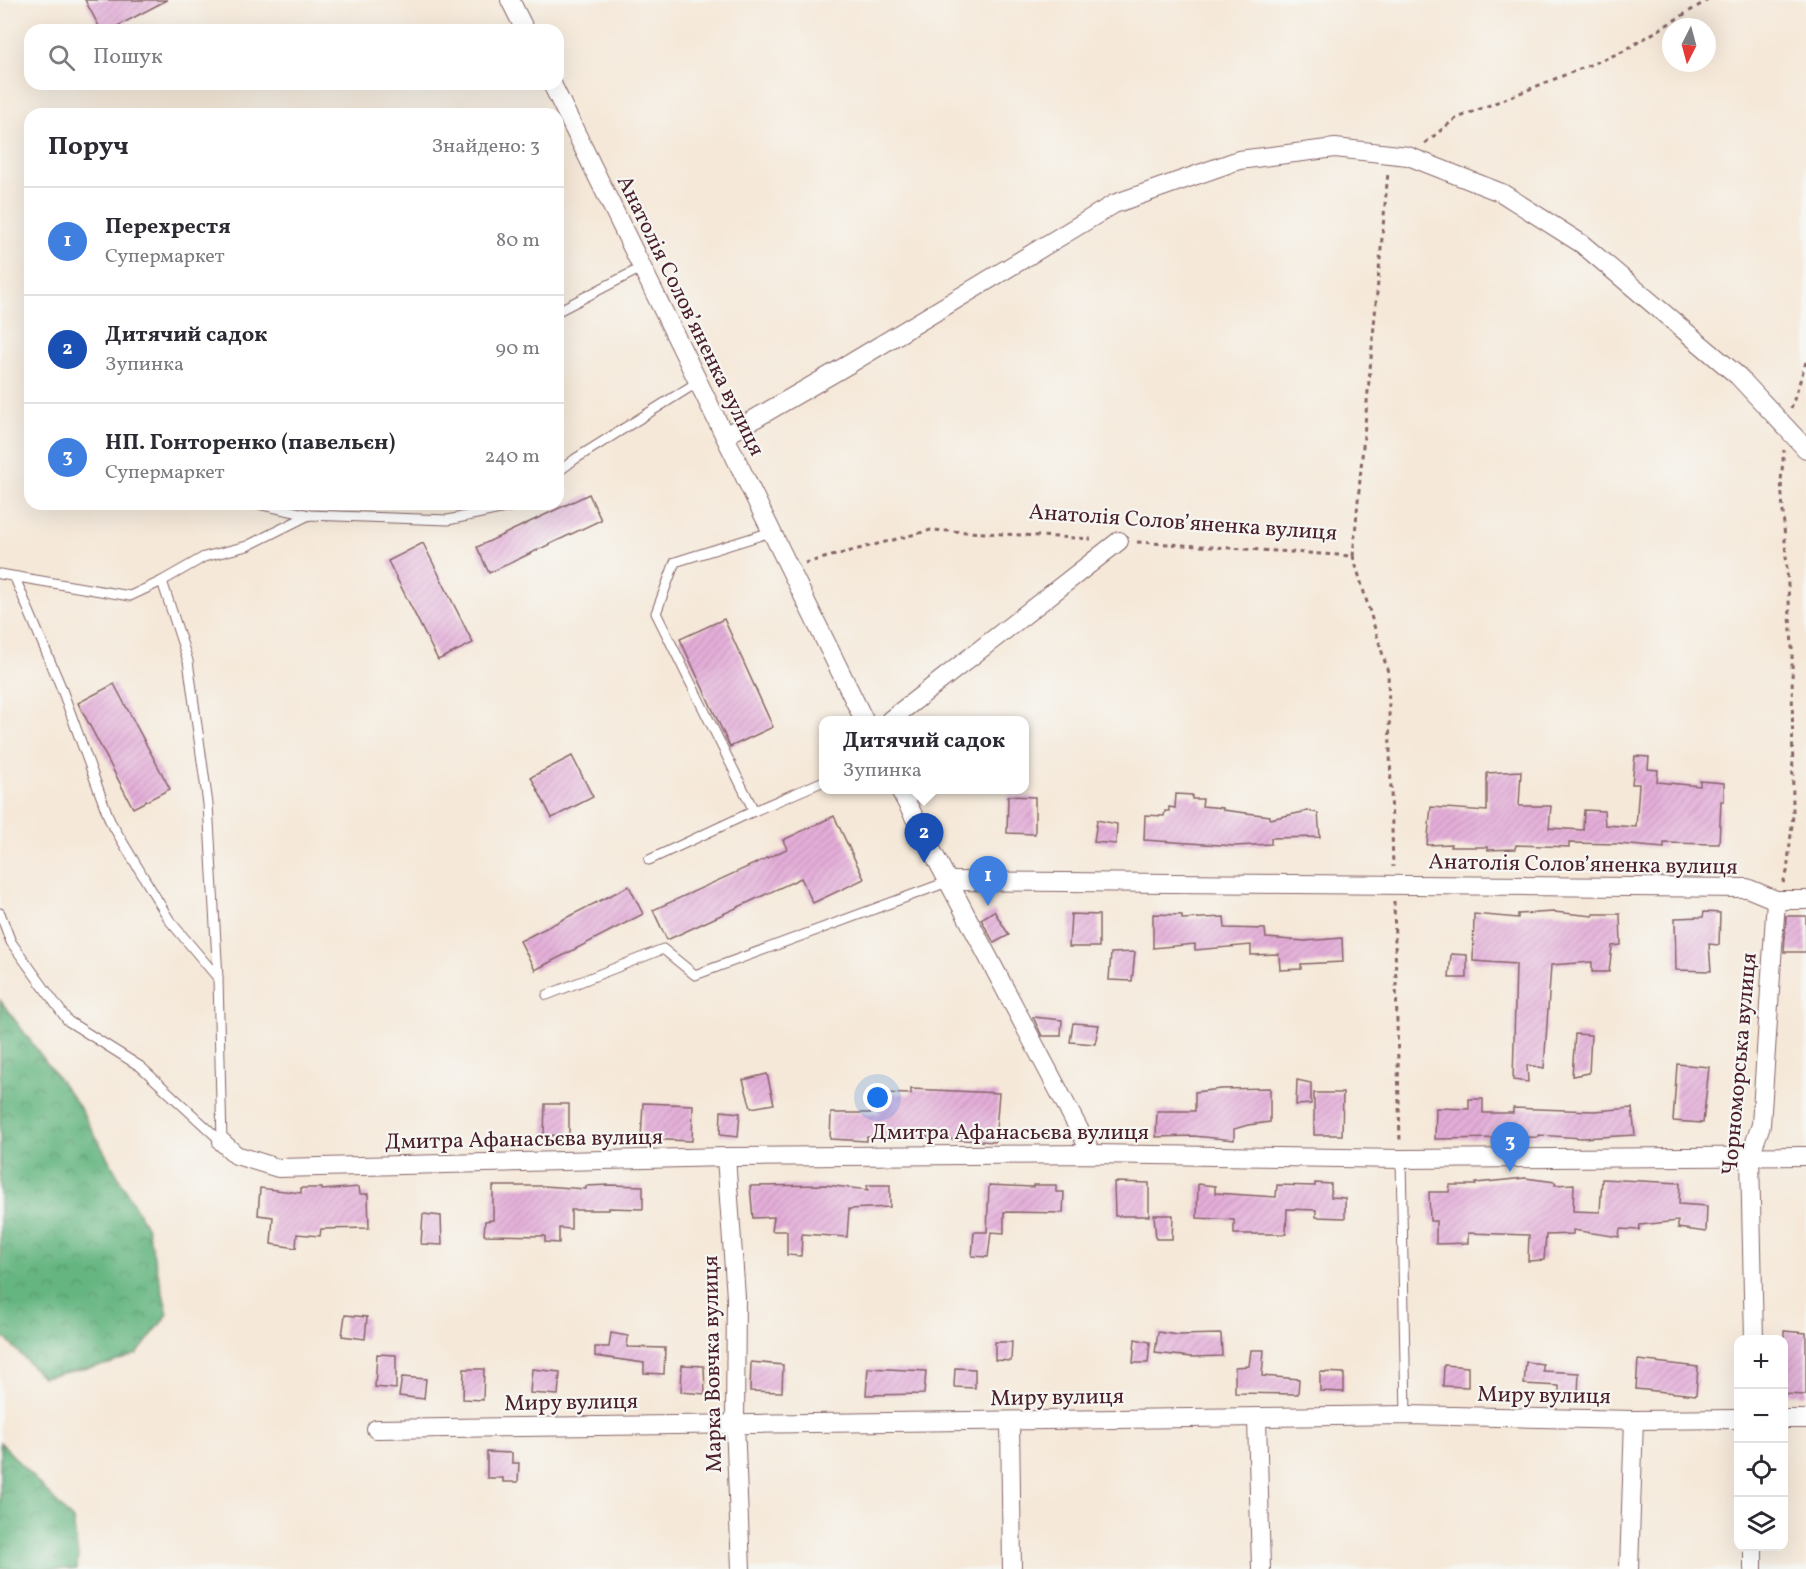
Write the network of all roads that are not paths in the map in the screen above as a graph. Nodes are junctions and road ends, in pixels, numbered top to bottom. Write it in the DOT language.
graph roads {
  1 [pos="510,0"];
  2 [pos="522,24"];
  3 [pos="555,90"];
  4 [pos="564,108"];
  5 [pos="564,108"];
  6 [pos="643,267"];
  7 [pos="564,308"];
  8 [pos="698,382"];
  9 [pos="725,436"];
  10 [pos="1806,448"];
  11 [pos="564,467"];
  12 [pos="284,510"];
  13 [pos="495,510"];
  14 [pos="309,516"];
  15 [pos="771,532"];
  16 [pos="1119,541"];
  17 [pos="0,574"];
  18 [pos="15,578"];
  19 [pos="162,581"];
  20 [pos="862,716"];
  21 [pos="895,716"];
  22 [pos="819,783"];
  23 [pos="903,794"];
  24 [pos="754,811"];
  25 [pos="649,860"];
  26 [pos="950,881"];
  27 [pos="1776,900"];
  28 [pos="1806,900"];
  29 [pos="0,913"];
  30 [pos="218,978"];
  31 [pos="548,995"];
  32 [pos="222,1142"];
  33 [pos="1092,1154"];
  34 [pos="1806,1155"];
  35 [pos="1750,1156"];
  36 [pos="726,1157"];
  37 [pos="1401,1159"];
  38 [pos="1754,1335"];
  39 [pos="1406,1415"];
  40 [pos="1257,1418"];
  41 [pos="1734,1419"];
  42 [pos="1788,1419"];
  43 [pos="1806,1419"];
  44 [pos="1634,1420"];
  45 [pos="1010,1421"];
  46 [pos="735,1422"];
  47 [pos="376,1429"];
  48 [pos="1753,1551"];
  49 [pos="741,1569"];
  50 [pos="1012,1569"];
  51 [pos="1261,1569"];
  52 [pos="1629,1569"];
  53 [pos="1753,1569"];
  1 -- 2 [label="street"];
  3 -- 5 [label="street, Анатолія Солов’яненка вулиця"];
  4 -- 6 [label="street, Анатолія Солов’яненка вулиця"];
  6 -- 7 [label="lane"];
  6 -- 8 [label="street, Анатолія Солов’яненка вулиця"];
  8 -- 9 [label="street, Анатолія Солов’яненка вулиця"];
  8 -- 11 [label="lane"];
  9 -- 10 [label="street"];
  9 -- 15 [label="street, Анатолія Солов’яненка вулиця"];
  12 -- 14 [label="lane"];
  13 -- 14 [label="lane"];
  14 -- 19 [label="lane"];
  15 -- 20 [label="street, Анатолія Солов’яненка вулиця"];
  15 -- 24 [label="lane"];
  16 -- 21 [label="street"];
  17 -- 18 [label="lane"];
  18 -- 19 [label="lane"];
  18 -- 30 [label="lane"];
  19 -- 30 [label="lane"];
  22 -- 24 [label="lane"];
  23 -- 26 [label="street"];
  24 -- 25 [label="lane"];
  26 -- 27 [label="street, Анатолія Солов’яненка вулиця"];
  26 -- 31 [label="lane"];
  26 -- 33 [label="street"];
  27 -- 28 [label="street, Анатолія Солов’яненка вулиця"];
  27 -- 35 [label="street, Чорноморська вулиця"];
  29 -- 32 [label="lane"];
  30 -- 32 [label="lane"];
  32 -- 36 [label="street, Дмитра Афанасьєва вулиця"];
  33 -- 36 [label="street, Дмитра Афанасьєва вулиця"];
  33 -- 37 [label="street, Дмитра Афанасьєва вулиця"];
  34 -- 35 [label="street, Дмитра Афанасьєва вулиця"];
  35 -- 37 [label="street, Дмитра Афанасьєва вулиця"];
  35 -- 38 [label="street, Чорноморська вулиця"];
  36 -- 46 [label="street, Марка Вовчка вулиця"];
  37 -- 39 [label="lane"];
  39 -- 40 [label="street, Миру вулиця"];
  39 -- 44 [label="street, Миру вулиця"];
  40 -- 45 [label="street, Миру вулиця"];
  40 -- 51 [label="street"];
  41 -- 44 [label="street, Миру вулиця"];
  42 -- 43 [label="street"];
  44 -- 52 [label="street"];
  45 -- 46 [label="street, Миру вулиця"];
  45 -- 50 [label="street"];
  46 -- 47 [label="street, Миру вулиця"];
  46 -- 49 [label="street, Марка Вовчка вулиця"];
  48 -- 53 [label="street"];
}
